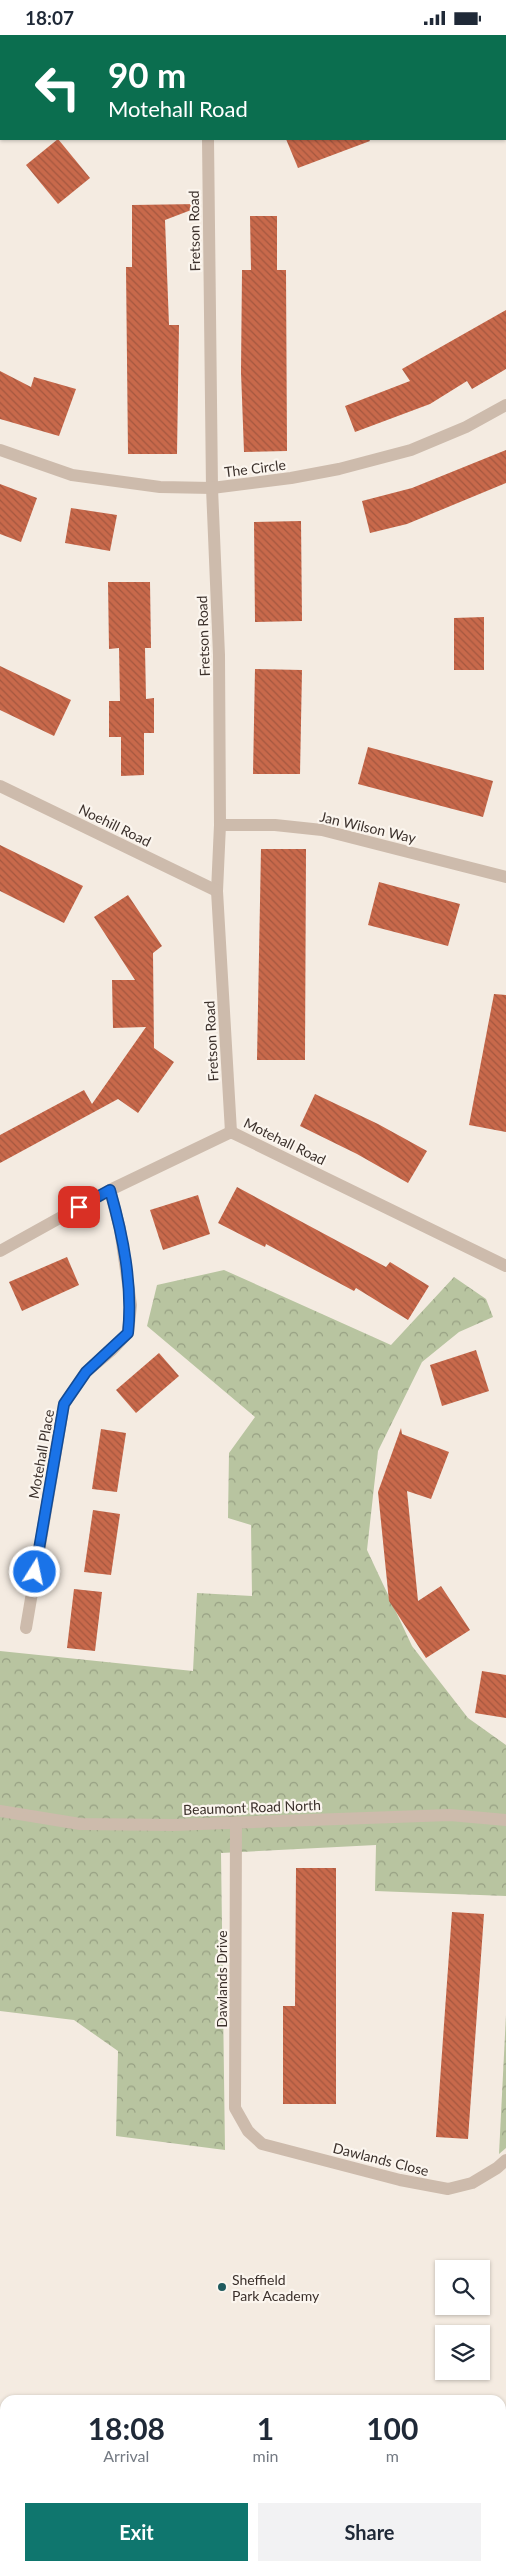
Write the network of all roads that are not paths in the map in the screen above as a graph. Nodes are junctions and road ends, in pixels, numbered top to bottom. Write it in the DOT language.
graph roads {
  1 [pos="208,140"];
  2 [pos="506,405"];
  3 [pos="0,450"];
  4 [pos="212,488"];
  5 [pos="0,787"];
  6 [pos="220,825"];
  7 [pos="506,877"];
  8 [pos="217,891"];
  9 [pos="231,1132"];
  10 [pos="110,1190"];
  11 [pos="0,1251"];
  12 [pos="506,1266"];
  13 [pos="26,1628"];
  14 [pos="0,1811"];
  15 [pos="506,1820"];
  16 [pos="236,1823"];
  17 [pos="248,2131"];
  18 [pos="506,2160"];
  1 -- 4 [label="street, Fretson Road"];
  2 -- 4 [label="street, The Circle"];
  3 -- 4 [label="street, The Circle"];
  4 -- 6 [label="street, Fretson Road"];
  5 -- 8 [label="street, Noehill Road"];
  6 -- 7 [label="street, Jan Wilson Way"];
  6 -- 8 [label="street, Fretson Road"];
  8 -- 9 [label="street, Fretson Road"];
  9 -- 10 [label="street, Motehall Road"];
  9 -- 12 [label="street, Motehall Road"];
  10 -- 11 [label="street, Motehall Road"];
  10 -- 13 [label="street, Motehall Place"];
  14 -- 16 [label="street, Beaumont Road North"];
  15 -- 16 [label="street, Beaumont Road North"];
  16 -- 17 [label="street, Dawlands Drive"];
  17 -- 18 [label="street, Dawlands Close"];
}
